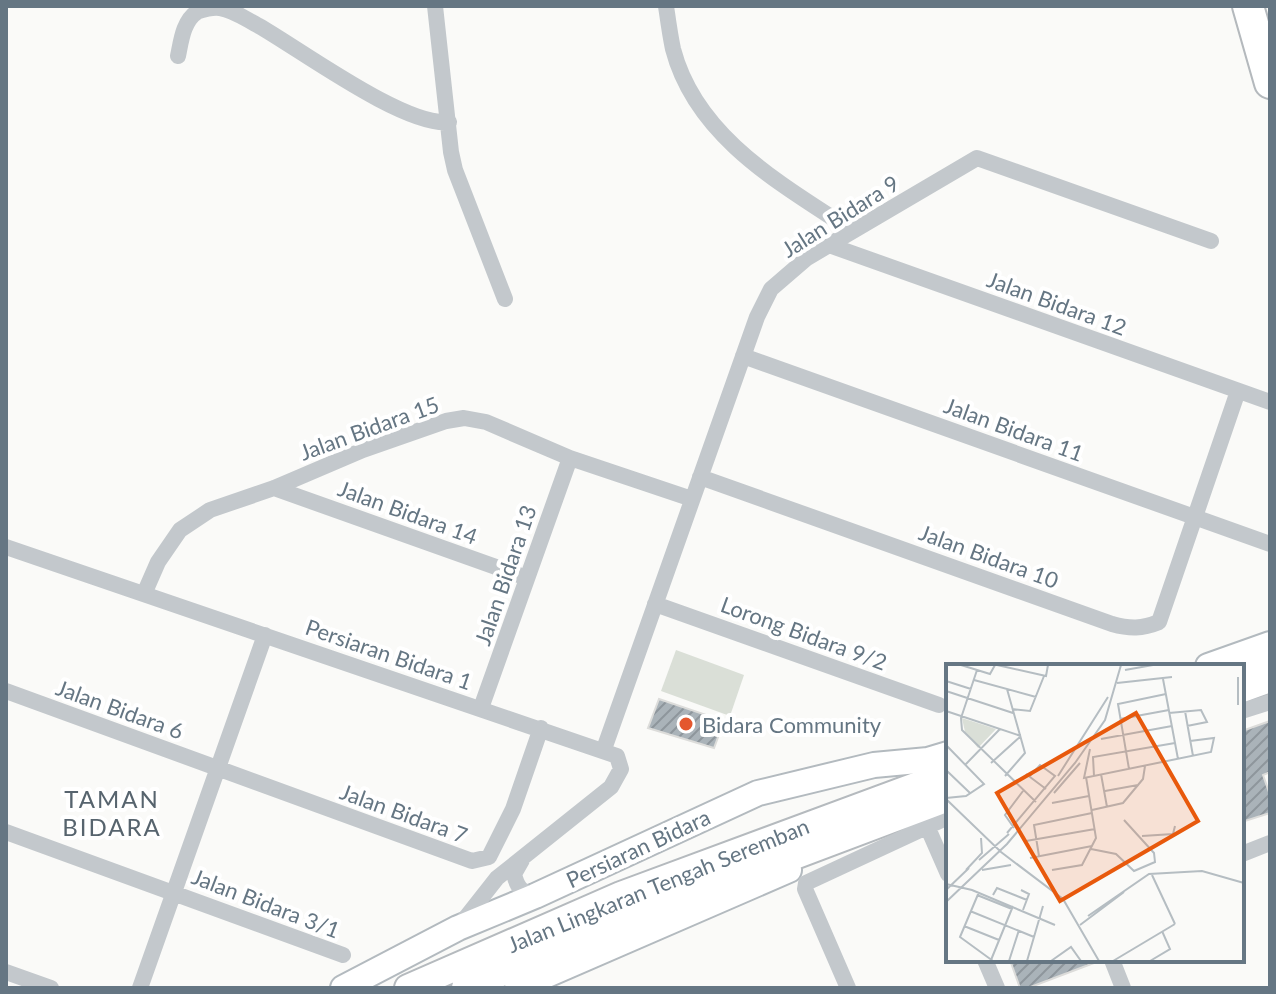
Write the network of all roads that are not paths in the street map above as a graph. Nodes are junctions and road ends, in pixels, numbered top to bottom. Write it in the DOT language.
graph roads {
  1 [pos="435,6"];
  2 [pos="666,6"];
  3 [pos="1248,6"];
  4 [pos="178,56"];
  5 [pos="1270,83"];
  6 [pos="449,122"];
  7 [pos="851,230"];
  8 [pos="1211,241"];
  9 [pos="829,245"];
  10 [pos="505,299"];
  11 [pos="743,356"];
  12 [pos="1238,391"];
  13 [pos="1270,402"];
  14 [pos="570,458"];
  15 [pos="700,477"];
  16 [pos="274,488"];
  17 [pos="692,499"];
  18 [pos="1194,516"];
  19 [pos="1270,544"];
  20 [pos="6,547"];
  21 [pos="527,578"];
  22 [pos="144,594"];
  23 [pos="655,604"];
  24 [pos="265,635"];
  25 [pos="1270,644"];
  26 [pos="1270,659"];
  27 [pos="1214,664"];
  28 [pos="1244,668"];
  29 [pos="1270,679"];
  30 [pos="1244,688"];
  31 [pos="1270,689"];
  32 [pos="6,691"];
  33 [pos="1244,699"];
  34 [pos="1270,702"];
  35 [pos="939,705"];
  36 [pos="481,708"];
  37 [pos="1244,710"];
  38 [pos="541,728"];
  39 [pos="604,749"];
  40 [pos="946,755"];
  41 [pos="219,769"];
  42 [pos="946,775"];
  43 [pos="946,799"];
  44 [pos="946,810"];
  45 [pos="946,818"];
  46 [pos="927,826"];
  47 [pos="6,832"];
  48 [pos="1270,843"];
  49 [pos="1244,853"];
  50 [pos="522,859"];
  51 [pos="946,869"];
  52 [pos="174,892"];
  53 [pos="535,896"];
  54 [pos="458,928"];
  55 [pos="343,955"];
  56 [pos="985,962"];
  57 [pos="1113,962"];
  58 [pos="6,972"];
  59 [pos="991,986"];
  60 [pos="51,988"];
  61 [pos="140,988"];
  62 [pos="343,988"];
  63 [pos="408,988"];
  64 [pos="465,988"];
  65 [pos="517,988"];
  66 [pos="848,988"];
  67 [pos="1123,988"];
  1 -- 6 [label="street"];
  2 -- 7 [label="street"];
  3 -- 5 [label="highway"];
  4 -- 6 [label="street"];
  6 -- 10 [label="street"];
  7 -- 8 [label="street, Jalan Bidara 9"];
  7 -- 9 [label="street, Jalan Bidara 9"];
  9 -- 11 [label="street, Jalan Bidara 9"];
  9 -- 12 [label="street, Jalan Bidara 12"];
  11 -- 15 [label="street, Jalan Bidara 9"];
  11 -- 18 [label="street, Jalan Bidara 11"];
  12 -- 13 [label="street, Jalan Bidara 12"];
  12 -- 18 [label="street"];
  14 -- 16 [label="street, Jalan Bidara 15"];
  14 -- 17 [label="street, Jalan Bidara 15"];
  14 -- 21 [label="street, Jalan Bidara 13"];
  15 -- 17 [label="street, Jalan Bidara 9"];
  15 -- 18 [label="street, Jalan Bidara 10"];
  16 -- 21 [label="street, Jalan Bidara 14"];
  16 -- 22 [label="street, Jalan Bidara 15"];
  17 -- 23 [label="street, Jalan Bidara 9"];
  18 -- 19 [label="street, Jalan Bidara 11"];
  20 -- 22 [label="street, Persiaran Bidara 1"];
  21 -- 36 [label="street, Jalan Bidara 13"];
  22 -- 24 [label="street, Persiaran Bidara 1"];
  23 -- 35 [label="street, Lorong Bidara 9/2"];
  23 -- 39 [label="street, Jalan Bidara 9"];
  24 -- 36 [label="street, Persiaran Bidara 1"];
  24 -- 41 [label="street"];
  25 -- 27 [label="main road"];
  26 -- 28 [label="main road"];
  29 -- 30 [label="main road"];
  31 -- 33 [label="main road"];
  32 -- 41 [label="street, Jalan Bidara 6"];
  34 -- 37 [label="street"];
  36 -- 38 [label="street, Persiaran Bidara 1"];
  38 -- 39 [label="street, Persiaran Bidara 1"];
  38 -- 41 [label="street, Jalan Bidara 7"];
  39 -- 50 [label="street"];
  40 -- 53 [label="main road, Persiaran Bidara"];
  41 -- 52 [label="street"];
  42 -- 63 [label="main road, Jalan Lingkaran Tengah Seremban"];
  43 -- 64 [label="main road, Jalan Lingkaran Tengah Seremban"];
  44 -- 65 [label="main road"];
  45 -- 46 [label="street"];
  46 -- 51 [label="street"];
  46 -- 66 [label="street"];
  47 -- 52 [label="street, Jalan Bidara 3/1"];
  48 -- 49 [label="street"];
  50 -- 53 [label="street"];
  50 -- 54 [label="street"];
  52 -- 55 [label="street, Jalan Bidara 3/1"];
  52 -- 61 [label="street"];
  53 -- 54 [label="main road, Persiaran Bidara"];
  54 -- 62 [label="main road, Persiaran Bidara"];
  56 -- 59 [label="street"];
  57 -- 67 [label="street"];
  58 -- 60 [label="street"];
}
